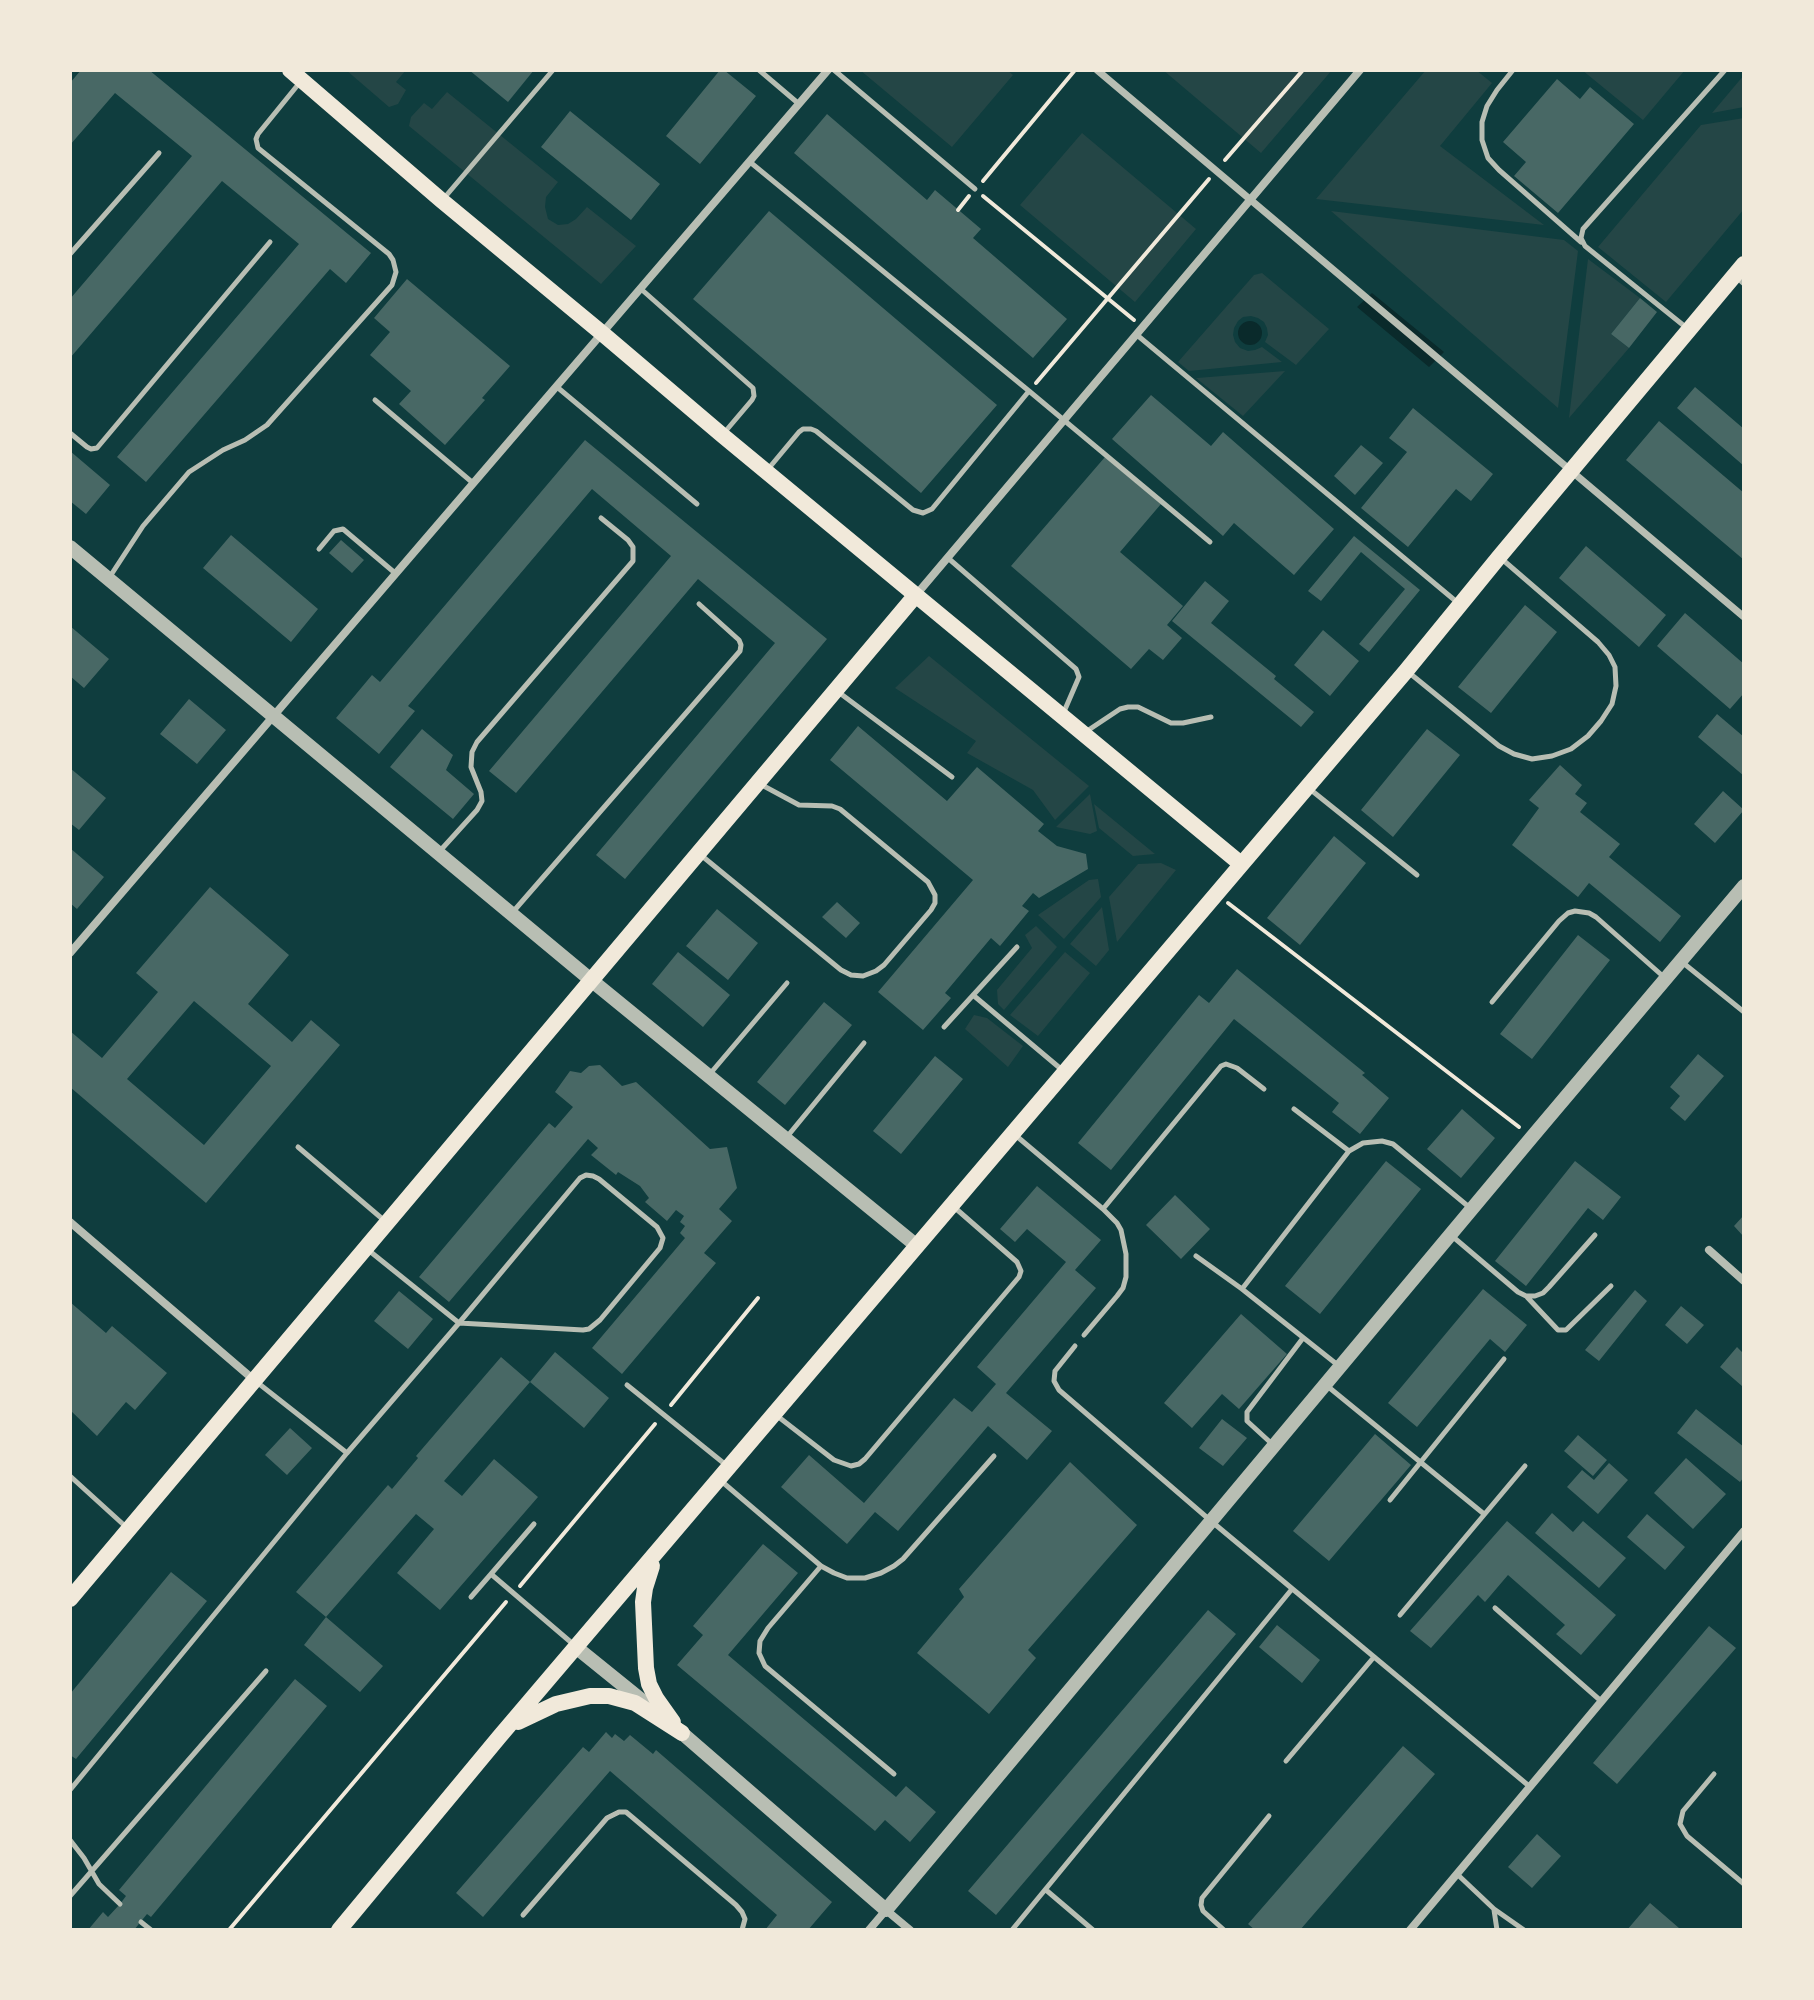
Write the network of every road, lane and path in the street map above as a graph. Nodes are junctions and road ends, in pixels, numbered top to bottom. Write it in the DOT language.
graph roads {
  1 [pos="553,70"];
  2 [pos="759,70"];
  3 [pos="828,70"];
  4 [pos="834,70"];
  5 [pos="1075,70"];
  6 [pos="1097,70"];
  7 [pos="1303,70"];
  8 [pos="1360,70"];
  9 [pos="1513,70"];
  10 [pos="1725,70"];
  11 [pos="294,73"];
  12 [pos="799,104"];
  13 [pos="159,153"];
  14 [pos="750,161"];
  15 [pos="1216,171"];
  16 [pos="975,189"];
  17 [pos="441,200"];
  18 [pos="1250,200"];
  19 [pos="958,210"];
  20 [pos="270,242"];
  21 [pos="1582,243"];
  22 [pos="70,254"];
  23 [pos="1741,275"];
  24 [pos="640,289"];
  25 [pos="1107,298"];
  26 [pos="1689,330"];
  27 [pos="1140,331"];
  28 [pos="603,334"];
  29 [pos="557,387"];
  30 [pos="1029,391"];
  31 [pos="375,400"];
  32 [pos="1065,420"];
  33 [pos="70,433"];
  34 [pos="722,435"];
  35 [pos="1571,471"];
  36 [pos="766,472"];
  37 [pos="474,484"];
  38 [pos="697,504"];
  39 [pos="601,518"];
  40 [pos="1210,542"];
  41 [pos="70,547"];
  42 [pos="319,549"];
  43 [pos="1499,557"];
  44 [pos="948,558"];
  45 [pos="396,574"];
  46 [pos="109,578"];
  47 [pos="915,596"];
  48 [pos="699,604"];
  49 [pos="1459,605"];
  50 [pos="1744,617"];
  51 [pos="1406,671"];
  52 [pos="836,690"];
  53 [pos="1062,715"];
  54 [pos="274,716"];
  55 [pos="1211,717"];
  56 [pos="1084,733"];
  57 [pos="952,777"];
  58 [pos="758,782"];
  59 [pos="1308,786"];
  60 [pos="439,853"];
  61 [pos="698,853"];
  62 [pos="1241,864"];
  63 [pos="1417,875"];
  64 [pos="1744,886"];
  65 [pos="1217,894"];
  66 [pos="512,914"];
  67 [pos="1017,947"];
  68 [pos="70,953"];
  69 [pos="1681,962"];
  70 [pos="1666,979"];
  71 [pos="591,980"];
  72 [pos="787,983"];
  73 [pos="973,995"];
  74 [pos="1492,1002"];
  75 [pos="1744,1012"];
  76 [pos="944,1027"];
  77 [pos="864,1043"];
  78 [pos="1065,1072"];
  79 [pos="709,1076"];
  80 [pos="1264,1089"];
  81 [pos="1294,1109"];
  82 [pos="1013,1133"];
  83 [pos="1532,1137"];
  84 [pos="785,1139"];
  85 [pos="298,1147"];
  86 [pos="1349,1151"];
  87 [pos="952,1205"];
  88 [pos="1103,1209"];
  89 [pos="1472,1209"];
  90 [pos="70,1222"];
  91 [pos="387,1223"];
  92 [pos="1451,1235"];
  93 [pos="1595,1235"];
  94 [pos="917,1246"];
  95 [pos="366,1248"];
  96 [pos="1709,1250"];
  97 [pos="1196,1256"];
  98 [pos="1744,1281"];
  99 [pos="1611,1286"];
  100 [pos="1242,1289"];
  101 [pos="1526,1296"];
  102 [pos="758,1298"];
  103 [pos="459,1323"];
  104 [pos="1084,1335"];
  105 [pos="1303,1338"];
  106 [pos="1075,1346"];
  107 [pos="1504,1359"];
  108 [pos="1340,1367"];
  109 [pos="255,1380"];
  110 [pos="1325,1384"];
  111 [pos="627,1385"];
  112 [pos="775,1414"];
  113 [pos="663,1415"];
  114 [pos="1274,1445"];
  115 [pos="347,1453"];
  116 [pos="994,1456"];
  117 [pos="1421,1461"];
  118 [pos="1525,1466"];
  119 [pos="724,1474"];
  120 [pos="70,1476"];
  121 [pos="1390,1500"];
  122 [pos="1484,1514"];
  123 [pos="1211,1521"];
  124 [pos="534,1524"];
  125 [pos="129,1529"];
  126 [pos="1744,1531"];
  127 [pos="658,1553"];
  128 [pos="821,1566"];
  129 [pos="491,1574"];
  130 [pos="1292,1589"];
  131 [pos="72,1591"];
  132 [pos="514,1593"];
  133 [pos="471,1597"];
  134 [pos="1495,1608"];
  135 [pos="1400,1615"];
  136 [pos="577,1648"];
  137 [pos="1374,1657"];
  138 [pos="266,1671"];
  139 [pos="1601,1701"];
  140 [pos="682,1733"];
  141 [pos="500,1736"];
  142 [pos="1286,1761"];
  143 [pos="894,1774"];
  144 [pos="1714,1774"];
  145 [pos="1529,1786"];
  146 [pos="70,1790"];
  147 [pos="1269,1816"];
  148 [pos="70,1840"];
  149 [pos="91,1873"];
  150 [pos="1457,1874"];
  151 [pos="1744,1884"];
  152 [pos="1046,1890"];
  153 [pos="70,1896"];
  154 [pos="120,1904"];
  155 [pos="1494,1909"];
  156 [pos="886,1910"];
  157 [pos="523,1915"];
  158 [pos="141,1922"];
  159 [pos="151,1930"];
  160 [pos="229,1930"];
  161 [pos="339,1930"];
  162 [pos="742,1930"];
  163 [pos="869,1930"];
  164 [pos="910,1930"];
  165 [pos="1012,1930"];
  166 [pos="1093,1930"];
  167 [pos="1224,1930"];
  168 [pos="1410,1930"];
  169 [pos="1497,1930"];
  170 [pos="1524,1930"];
  1 -- 17 [label="lane"];
  2 -- 12 [label="lane"];
  3 -- 12 [label="street"];
  4 -- 16 [label="lane"];
  5 -- 16 [label="path"];
  6 -- 15 [label="street"];
  7 -- 15 [label="path"];
  8 -- 18 [label="street"];
  9 -- 21 [label="lane"];
  10 -- 21 [label="lane"];
  11 -- 17 [label="main road"];
  11 -- 46 [label="lane"];
  12 -- 14 [label="street"];
  13 -- 22 [label="lane"];
  14 -- 24 [label="street"];
  14 -- 30 [label="lane"];
  15 -- 18 [label="street"];
  15 -- 25 [label="path"];
  16 -- 19 [label="path"];
  16 -- 25 [label="path"];
  17 -- 28 [label="main road"];
  18 -- 27 [label="street"];
  18 -- 35 [label="street"];
  20 -- 33 [label="lane"];
  21 -- 26 [label="lane"];
  23 -- 26 [label="main road"];
  24 -- 28 [label="street"];
  24 -- 34 [label="lane"];
  25 -- 27 [label="path"];
  25 -- 30 [label="path"];
  26 -- 35 [label="main road"];
  27 -- 32 [label="street"];
  27 -- 49 [label="lane"];
  28 -- 29 [label="street"];
  28 -- 34 [label="main road"];
  29 -- 37 [label="street"];
  29 -- 38 [label="lane"];
  30 -- 32 [label="lane"];
  30 -- 36 [label="lane"];
  31 -- 37 [label="lane"];
  32 -- 40 [label="lane"];
  32 -- 44 [label="street"];
  34 -- 36 [label="main road"];
  35 -- 43 [label="main road"];
  35 -- 50 [label="street"];
  36 -- 47 [label="main road"];
  37 -- 45 [label="street"];
  39 -- 60 [label="lane"];
  41 -- 46 [label="street"];
  42 -- 45 [label="lane"];
  43 -- 49 [label="main road"];
  43 -- 51 [label="lane"];
  44 -- 47 [label="street"];
  44 -- 53 [label="lane"];
  45 -- 54 [label="street"];
  46 -- 54 [label="street"];
  47 -- 52 [label="main road"];
  47 -- 53 [label="main road"];
  48 -- 66 [label="lane"];
  49 -- 51 [label="main road"];
  51 -- 59 [label="main road"];
  52 -- 57 [label="lane"];
  52 -- 58 [label="main road"];
  53 -- 56 [label="main road"];
  54 -- 60 [label="street"];
  54 -- 68 [label="street"];
  55 -- 56 [label="lane"];
  56 -- 62 [label="main road"];
  58 -- 61 [label="main road"];
  58 -- 61 [label="lane"];
  59 -- 62 [label="main road"];
  59 -- 63 [label="lane"];
  60 -- 66 [label="street"];
  61 -- 71 [label="main road"];
  62 -- 65 [label="main road"];
  64 -- 69 [label="street"];
  65 -- 78 [label="main road"];
  65 -- 83 [label="path"];
  66 -- 71 [label="street"];
  67 -- 73 [label="lane"];
  69 -- 70 [label="street"];
  69 -- 75 [label="lane"];
  70 -- 74 [label="lane"];
  70 -- 83 [label="street"];
  71 -- 79 [label="street"];
  71 -- 91 [label="main road"];
  72 -- 79 [label="lane"];
  73 -- 76 [label="lane"];
  73 -- 78 [label="lane"];
  77 -- 84 [label="lane"];
  78 -- 82 [label="main road"];
  79 -- 84 [label="street"];
  80 -- 88 [label="lane"];
  81 -- 86 [label="lane"];
  82 -- 87 [label="main road"];
  82 -- 88 [label="lane"];
  83 -- 89 [label="street"];
  84 -- 94 [label="street"];
  85 -- 91 [label="lane"];
  86 -- 89 [label="lane"];
  86 -- 100 [label="lane"];
  87 -- 94 [label="main road"];
  87 -- 112 [label="lane"];
  88 -- 104 [label="lane"];
  89 -- 92 [label="street"];
  90 -- 109 [label="street"];
  91 -- 95 [label="main road"];
  92 -- 101 [label="lane"];
  92 -- 108 [label="street"];
  93 -- 101 [label="lane"];
  94 -- 112 [label="main road"];
  95 -- 103 [label="lane"];
  95 -- 109 [label="main road"];
  96 -- 98 [label="street"];
  97 -- 100 [label="lane"];
  99 -- 101 [label="lane"];
  100 -- 105 [label="lane"];
  102 -- 113 [label="path"];
  103 -- 103 [label="lane"];
  103 -- 115 [label="lane"];
  105 -- 108 [label="lane"];
  105 -- 114 [label="lane"];
  106 -- 123 [label="lane"];
  107 -- 117 [label="lane"];
  108 -- 110 [label="street"];
  109 -- 115 [label="lane"];
  109 -- 125 [label="main road"];
  110 -- 114 [label="street"];
  110 -- 117 [label="lane"];
  111 -- 113 [label="lane"];
  112 -- 119 [label="main road"];
  113 -- 119 [label="lane"];
  113 -- 132 [label="path"];
  114 -- 123 [label="street"];
  115 -- 146 [label="lane"];
  116 -- 128 [label="lane"];
  117 -- 121 [label="lane"];
  117 -- 122 [label="lane"];
  118 -- 122 [label="lane"];
  119 -- 127 [label="main road"];
  119 -- 128 [label="lane"];
  120 -- 125 [label="lane"];
  122 -- 135 [label="lane"];
  123 -- 130 [label="lane"];
  123 -- 156 [label="street"];
  124 -- 129 [label="lane"];
  125 -- 131 [label="main road"];
  126 -- 139 [label="street"];
  127 -- 136 [label="main road"];
  127 -- 140 [label="main road"];
  128 -- 143 [label="lane"];
  129 -- 132 [label="lane"];
  129 -- 133 [label="lane"];
  130 -- 137 [label="lane"];
  130 -- 152 [label="lane"];
  132 -- 136 [label="lane"];
  132 -- 160 [label="path"];
  134 -- 139 [label="lane"];
  136 -- 140 [label="street"];
  136 -- 141 [label="main road"];
  137 -- 142 [label="lane"];
  137 -- 145 [label="lane"];
  138 -- 149 [label="lane"];
  139 -- 145 [label="street"];
  140 -- 141 [label="main road"];
  140 -- 156 [label="street"];
  141 -- 161 [label="main road"];
  144 -- 151 [label="lane"];
  145 -- 150 [label="street"];
  147 -- 167 [label="lane"];
  148 -- 149 [label="lane"];
  149 -- 153 [label="lane"];
  149 -- 154 [label="lane"];
  150 -- 155 [label="lane"];
  150 -- 168 [label="street"];
  152 -- 165 [label="lane"];
  152 -- 166 [label="lane"];
  155 -- 169 [label="lane"];
  155 -- 170 [label="lane"];
  156 -- 163 [label="street"];
  156 -- 164 [label="street"];
  157 -- 162 [label="lane"];
  158 -- 159 [label="lane"];
}
